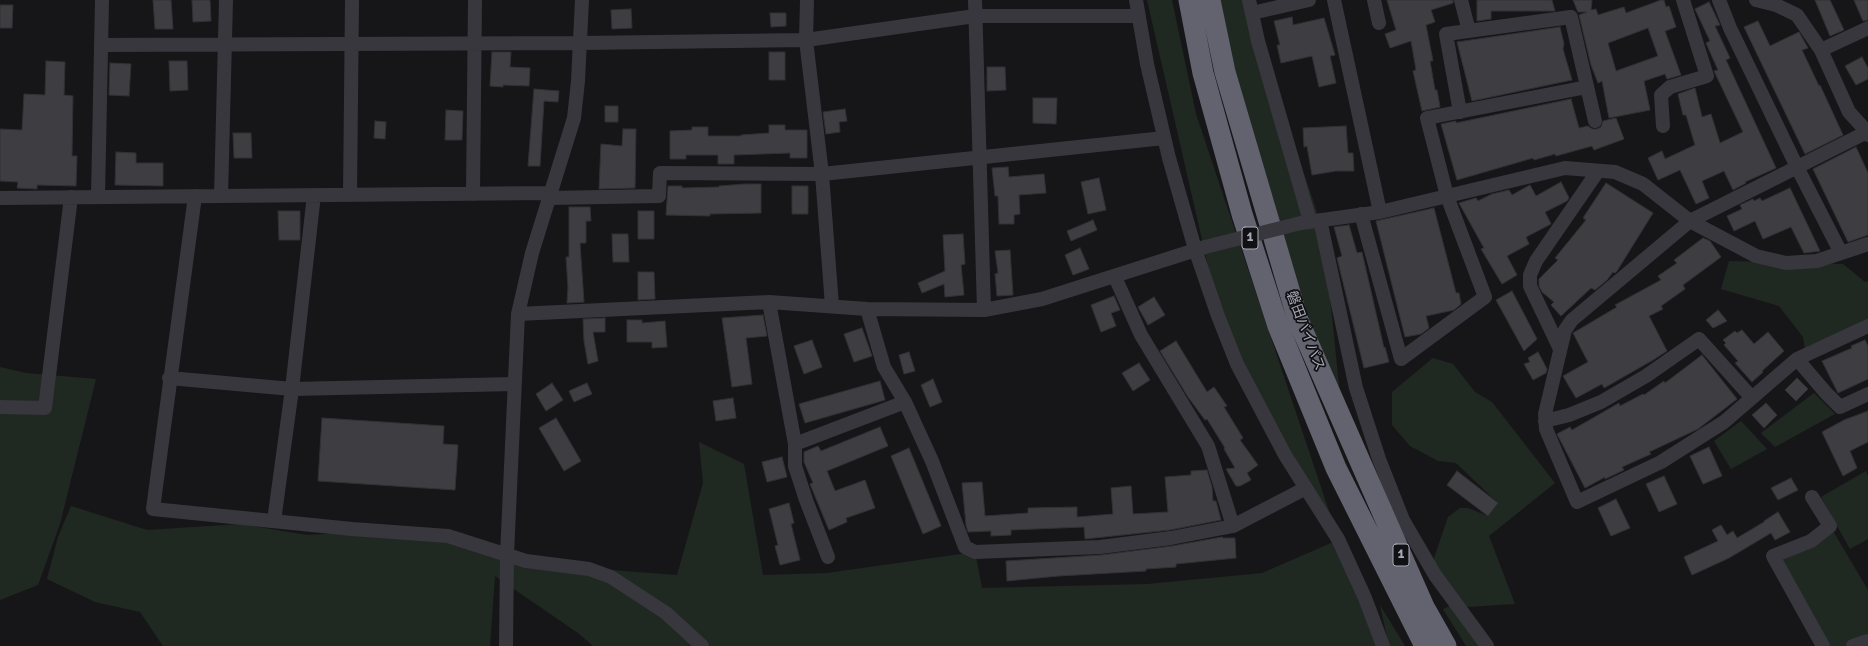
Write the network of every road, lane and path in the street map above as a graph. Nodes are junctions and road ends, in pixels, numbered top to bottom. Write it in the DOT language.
graph roads {
  1 [pos="102,0"];
  2 [pos="226,0"];
  3 [pos="352,0"];
  4 [pos="475,0"];
  5 [pos="582,0"];
  6 [pos="807,0"];
  7 [pos="975,0"];
  8 [pos="1136,0"];
  9 [pos="1189,0"];
  10 [pos="1210,0"];
  11 [pos="1309,0"];
  12 [pos="1334,0"];
  13 [pos="1374,0"];
  14 [pos="1461,0"];
  15 [pos="1683,0"];
  16 [pos="1719,0"];
  17 [pos="1756,0"];
  18 [pos="1251,6"];
  19 [pos="975,16"];
  20 [pos="1138,16"];
  21 [pos="1379,23"];
  22 [pos="1868,28"];
  23 [pos="1468,31"];
  24 [pos="806,40"];
  25 [pos="474,43"];
  26 [pos="225,44"];
  27 [pos="353,44"];
  28 [pos="581,44"];
  29 [pos="101,45"];
  30 [pos="1821,50"];
  31 [pos="1587,87"];
  32 [pos="1460,112"];
  33 [pos="1595,121"];
  34 [pos="1663,126"];
  35 [pos="1868,133"];
  36 [pos="1164,138"];
  37 [pos="980,157"];
  38 [pos="1797,167"];
  39 [pos="1598,171"];
  40 [pos="822,174"];
  41 [pos="473,194"];
  42 [pos="314,195"];
  43 [pos="350,195"];
  44 [pos="98,196"];
  45 [pos="194,196"];
  46 [pos="222,196"];
  47 [pos="549,196"];
  48 [pos="1447,196"];
  49 [pos="71,197"];
  50 [pos="0,198"];
  51 [pos="1380,212"];
  52 [pos="1361,214"];
  53 [pos="1310,221"];
  54 [pos="1690,221"];
  55 [pos="1868,244"];
  56 [pos="1200,248"];
  57 [pos="1841,253"];
  58 [pos="1115,277"];
  59 [pos="769,302"];
  60 [pos="832,306"];
  61 [pos="867,309"];
  62 [pos="984,310"];
  63 [pos="518,314"];
  64 [pos="1868,326"];
  65 [pos="1560,349"];
  66 [pos="1797,358"];
  67 [pos="169,378"];
  68 [pos="514,384"];
  69 [pos="292,389"];
  70 [pos="1868,394"];
  71 [pos="1752,398"];
  72 [pos="905,402"];
  73 [pos="0,407"];
  74 [pos="1545,421"];
  75 [pos="795,444"];
  76 [pos="1359,462"];
  77 [pos="1336,468"];
  78 [pos="1306,488"];
  79 [pos="1812,496"];
  80 [pos="274,521"];
  81 [pos="1234,526"];
  82 [pos="507,555"];
  83 [pos="828,556"];
  84 [pos="1868,641"];
  85 [pos="506,646"];
  86 [pos="702,646"];
  87 [pos="1383,646"];
  88 [pos="1411,646"];
  89 [pos="1425,646"];
  90 [pos="1446,646"];
  91 [pos="1459,646"];
  92 [pos="1487,646"];
  93 [pos="1823,646"];
  94 [pos="1853,646"];
  1 -- 29 [label="street"];
  2 -- 26 [label="street"];
  3 -- 27 [label="street"];
  4 -- 25 [label="street"];
  5 -- 28 [label="street"];
  6 -- 24 [label="street"];
  7 -- 19 [label="street"];
  8 -- 20 [label="street"];
  9 -- 77 [label="highway, 磐田バイパス / 1"];
  10 -- 76 [label="highway, 磐田バイパス / 1"];
  11 -- 18 [label="street"];
  12 -- 51 [label="street"];
  13 -- 21 [label="street"];
  14 -- 23 [label="street"];
  15 -- 34 [label="street"];
  16 -- 38 [label="street"];
  17 -- 30 [label="street"];
  18 -- 53 [label="street"];
  19 -- 20 [label="street"];
  19 -- 24 [label="street"];
  19 -- 37 [label="street"];
  20 -- 36 [label="street"];
  22 -- 30 [label="street"];
  23 -- 31 [label="street"];
  23 -- 32 [label="street"];
  24 -- 28 [label="street"];
  24 -- 40 [label="street"];
  25 -- 27 [label="street"];
  25 -- 28 [label="street"];
  25 -- 41 [label="street"];
  26 -- 27 [label="street"];
  26 -- 29 [label="street"];
  26 -- 46 [label="street"];
  27 -- 43 [label="street"];
  28 -- 47 [label="street"];
  29 -- 44 [label="street"];
  30 -- 35 [label="street"];
  31 -- 32 [label="street"];
  31 -- 33 [label="street"];
  32 -- 48 [label="street"];
  35 -- 38 [label="street"];
  36 -- 37 [label="street"];
  36 -- 56 [label="street"];
  37 -- 40 [label="street"];
  37 -- 62 [label="street"];
  38 -- 54 [label="street"];
  38 -- 57 [label="street"];
  39 -- 48 [label="street"];
  39 -- 54 [label="street"];
  39 -- 65 [label="street"];
  40 -- 47 [label="street"];
  40 -- 60 [label="street"];
  41 -- 43 [label="street"];
  41 -- 47 [label="street"];
  42 -- 43 [label="street"];
  42 -- 46 [label="street"];
  42 -- 69 [label="street"];
  44 -- 45 [label="street"];
  44 -- 49 [label="street"];
  45 -- 46 [label="street"];
  45 -- 67 [label="street"];
  47 -- 63 [label="street"];
  48 -- 51 [label="street"];
  48 -- 52 [label="street"];
  49 -- 50 [label="street"];
  49 -- 73 [label="street"];
  51 -- 52 [label="street"];
  52 -- 53 [label="street"];
  53 -- 56 [label="street, bridge"];
  53 -- 92 [label="street"];
  54 -- 57 [label="street"];
  54 -- 65 [label="street"];
  55 -- 57 [label="street"];
  56 -- 58 [label="street"];
  56 -- 78 [label="street"];
  58 -- 62 [label="street"];
  58 -- 81 [label="street"];
  59 -- 60 [label="street"];
  59 -- 63 [label="street"];
  59 -- 75 [label="street"];
  60 -- 61 [label="street"];
  61 -- 62 [label="street"];
  61 -- 72 [label="street"];
  63 -- 68 [label="street"];
  64 -- 66 [label="street"];
  65 -- 74 [label="street"];
  66 -- 70 [label="street"];
  66 -- 71 [label="street"];
  67 -- 69 [label="street"];
  67 -- 80 [label="street"];
  68 -- 69 [label="street"];
  68 -- 82 [label="street"];
  69 -- 80 [label="street"];
  71 -- 74 [label="street"];
  71 -- 74 [label="street"];
  72 -- 75 [label="street"];
  72 -- 81 [label="street"];
  75 -- 83 [label="street"];
  76 -- 90 [label="highway, 磐田バイパス / 1"];
  76 -- 91 [label="highway"];
  77 -- 88 [label="highway"];
  77 -- 89 [label="highway, 磐田バイパス / 1"];
  78 -- 81 [label="street"];
  78 -- 87 [label="street"];
  79 -- 93 [label="street"];
  80 -- 82 [label="street"];
  82 -- 85 [label="street"];
  82 -- 86 [label="street"];
  84 -- 94 [label="street"];
}
